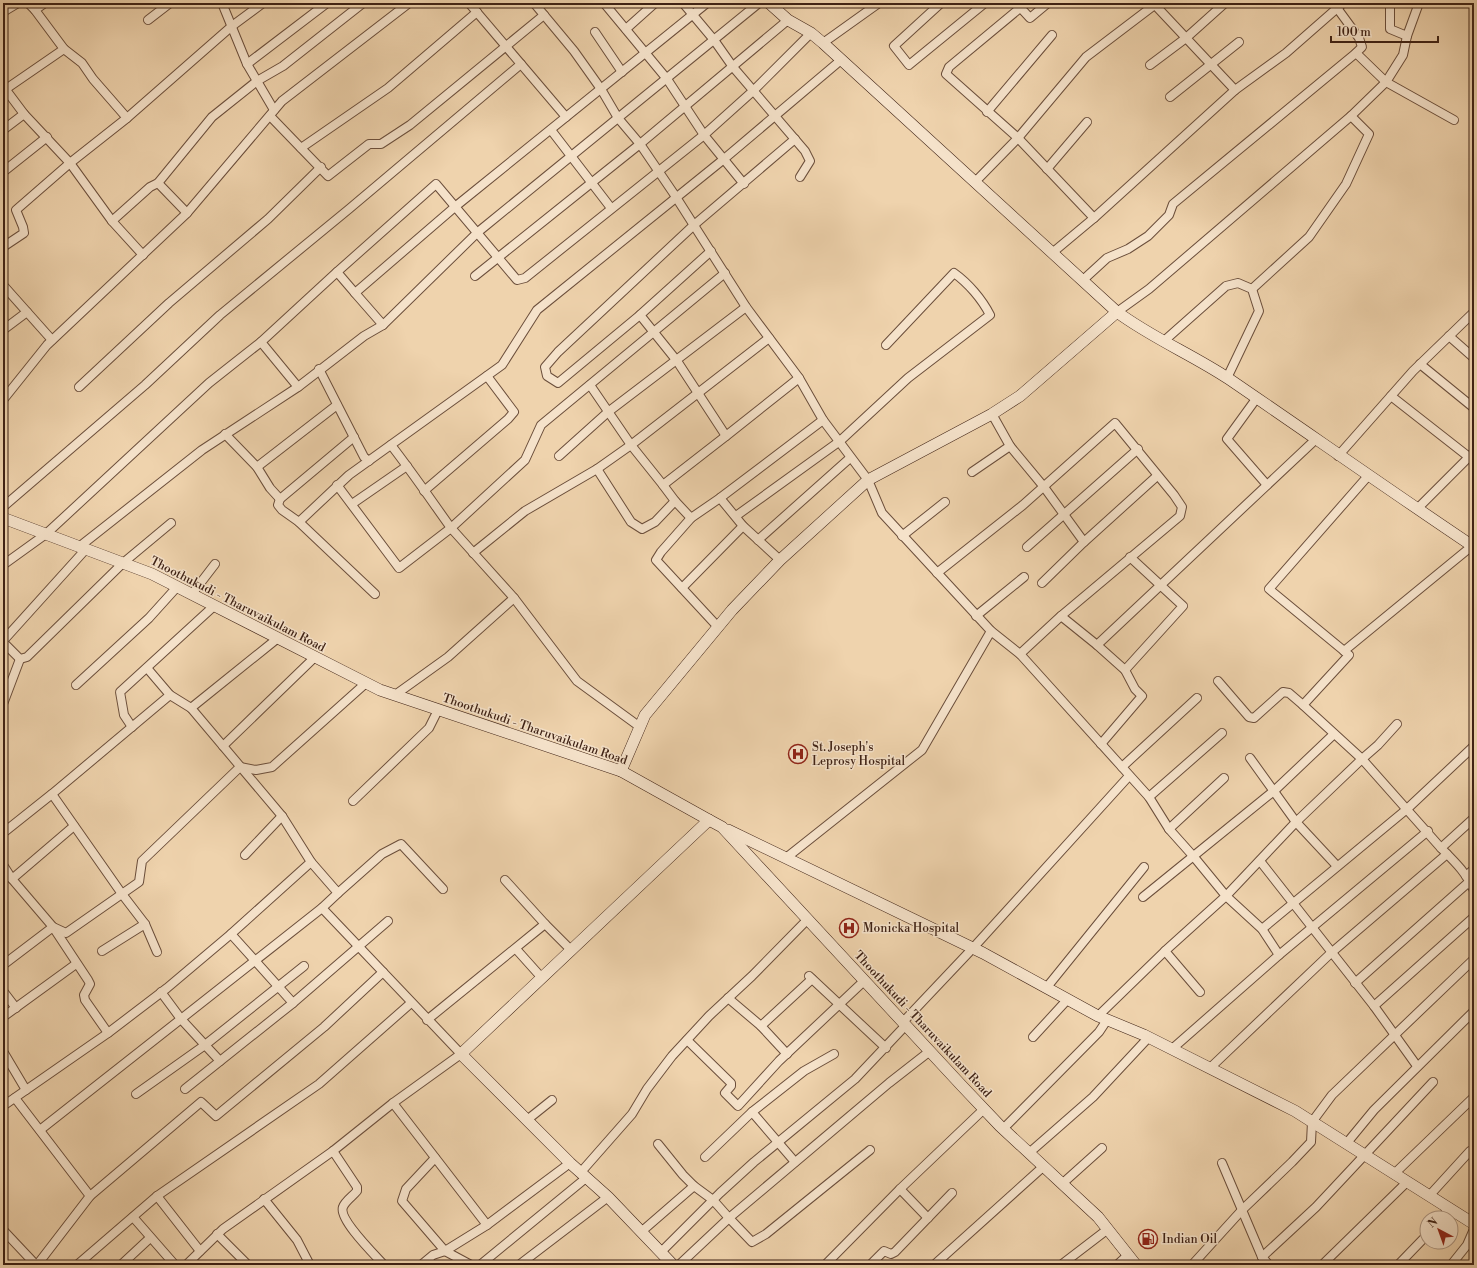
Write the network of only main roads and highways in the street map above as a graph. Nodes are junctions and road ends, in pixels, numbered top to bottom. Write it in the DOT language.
graph roads {
  1 [pos="776,5"];
  2 [pos="1117,312"];
  3 [pos="3,518"];
  4 [pos="1473,546"];
  5 [pos="621,771"];
  6 [pos="709,820"];
  7 [pos="722,827"];
  8 [pos="1474,1224"];
  9 [pos="673,1265"];
  10 [pos="1136,1265"];
  1 -- 2 [label="main road"];
  2 -- 4 [label="main road"];
  2 -- 5 [label="main road"];
  3 -- 5 [label="main road, Thoothukudi - Tharuvaikulam Road"];
  5 -- 6 [label="main road, Thoothukudi - Tharuvaikulam Road"];
  6 -- 7 [label="main road, Thoothukudi - Tharuvaikulam Road"];
  6 -- 9 [label="main road"];
  7 -- 8 [label="main road"];
  7 -- 10 [label="main road, Thoothukudi - Tharuvaikulam Road"];
}
